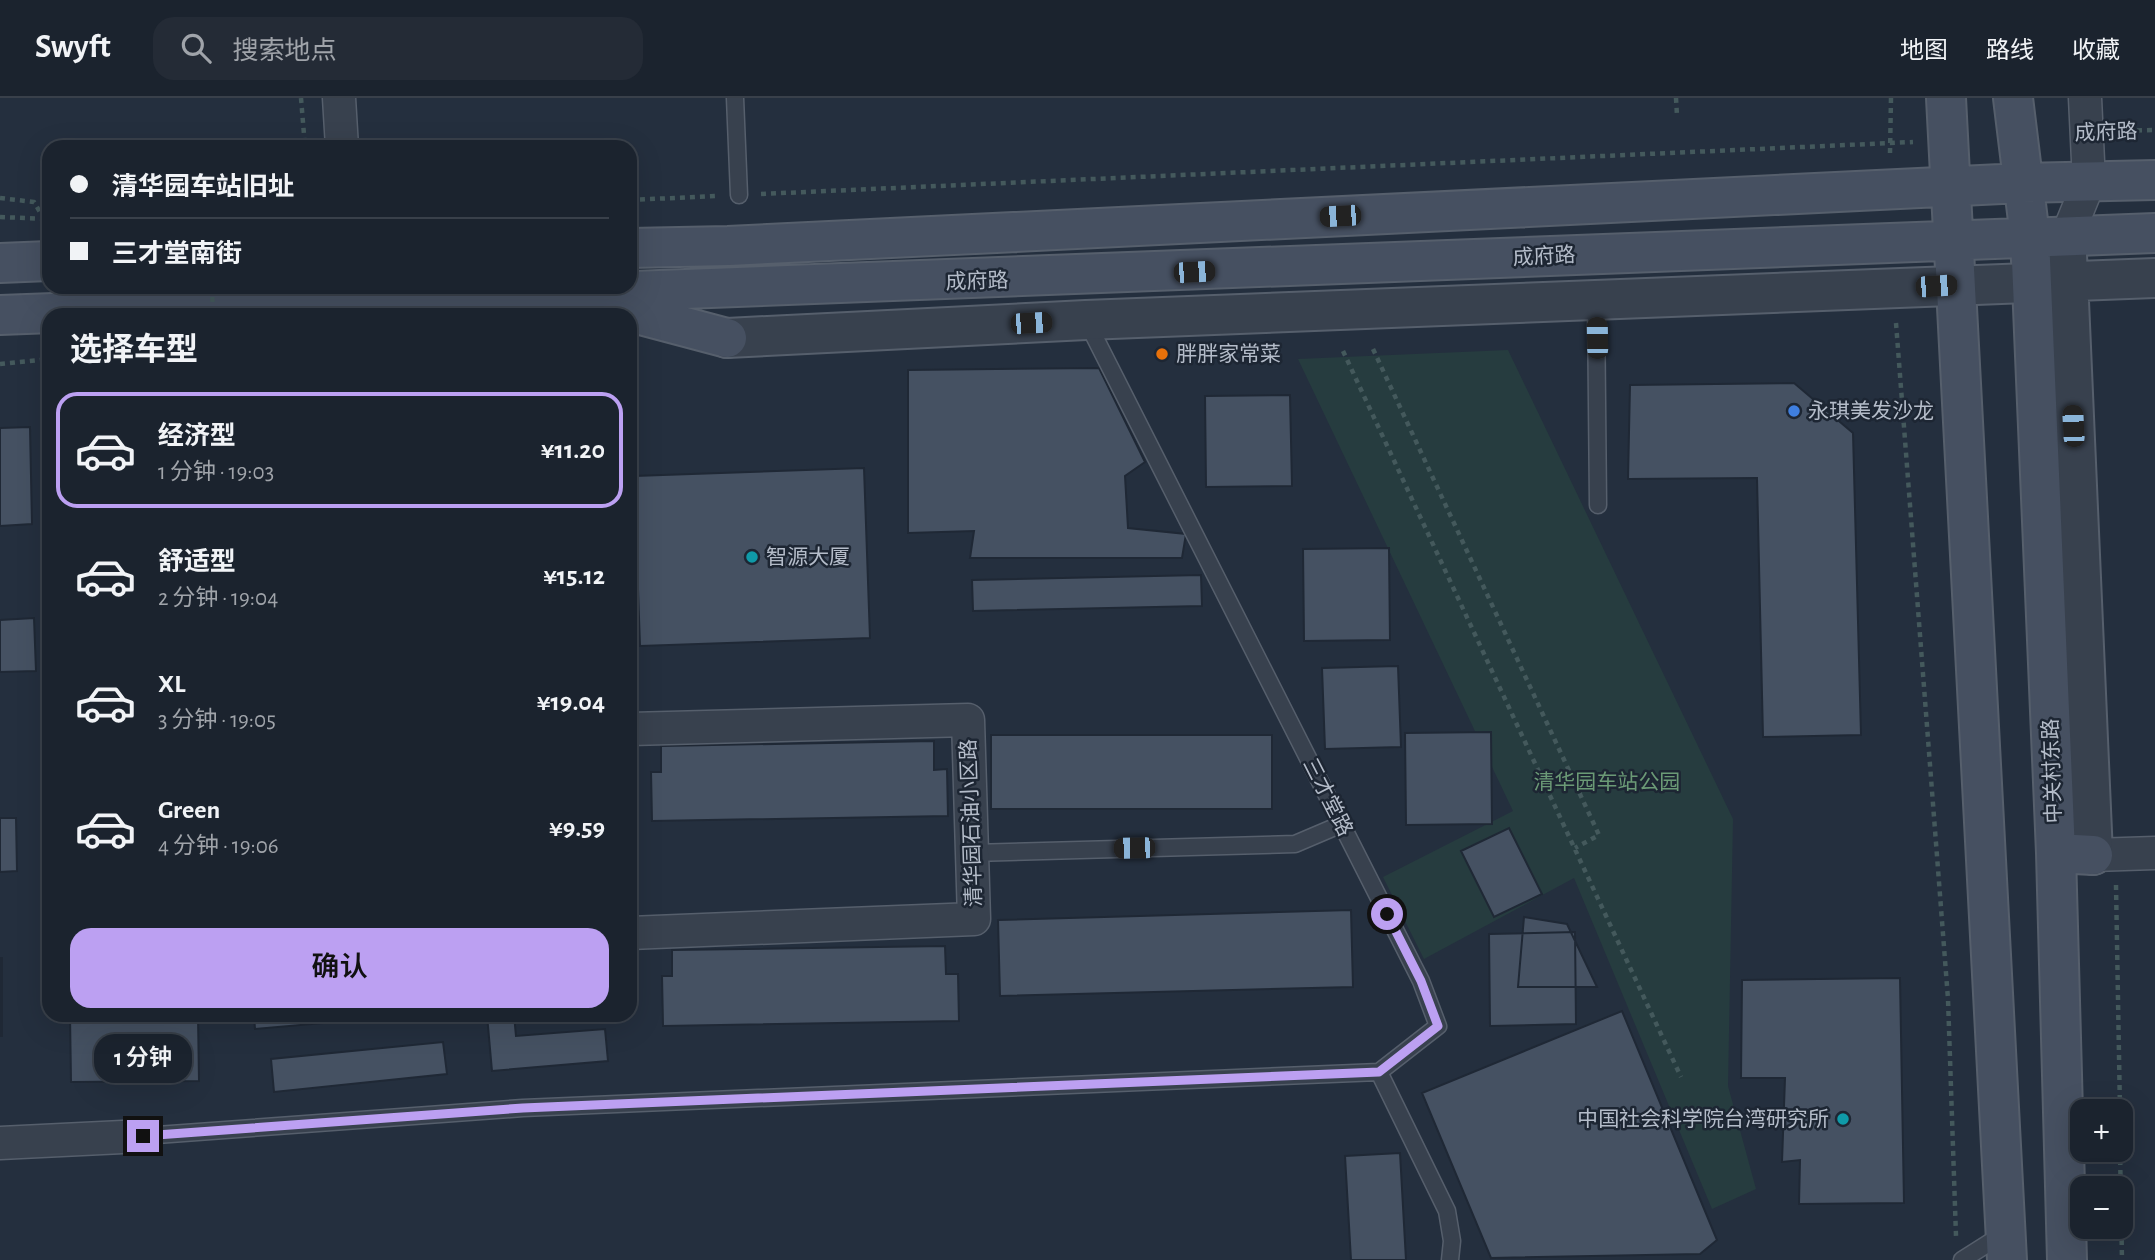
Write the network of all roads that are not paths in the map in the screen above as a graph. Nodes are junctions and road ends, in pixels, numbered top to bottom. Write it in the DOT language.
graph roads {
  1 [pos="318,98"];
  2 [pos="339,98"];
  3 [pos="735,98"];
  4 [pos="1946,98"];
  5 [pos="2013,98"];
  6 [pos="2085,98"];
  7 [pos="321,140"];
  8 [pos="342,140"];
  9 [pos="2155,180"];
  10 [pos="2089,182"];
  11 [pos="2022,183"];
  12 [pos="1953,186"];
  13 [pos="739,195"];
  14 [pos="2155,233"];
  15 [pos="637,234"];
  16 [pos="2067,236"];
  17 [pos="2030,237"];
  18 [pos="1954,239"];
  19 [pos="42,245"];
  20 [pos="672,247"];
  21 [pos="637,248"];
  22 [pos="0,263"];
  23 [pos="2155,278"];
  24 [pos="2049,282"];
  25 [pos="1957,284"];
  26 [pos="578,298"];
  27 [pos="1596,301"];
  28 [pos="238,308"];
  29 [pos="615,308"];
  30 [pos="42,314"];
  31 [pos="637,314"];
  32 [pos="0,315"];
  33 [pos="1086,320"];
  34 [pos="727,338"];
  35 [pos="1598,505"];
  36 [pos="637,729"];
  37 [pos="1342,824"];
  38 [pos="972,853"];
  39 [pos="2155,853"];
  40 [pos="2074,854"];
  41 [pos="637,933"];
  42 [pos="1379,1072"];
  43 [pos="143,1136"];
  44 [pos="0,1143"];
  45 [pos="2006,1247"];
  46 [pos="1959,1253"];
  47 [pos="1450,1260"];
  48 [pos="2067,1260"];
  1 -- 7 [label="street"];
  2 -- 8 [label="street"];
  3 -- 13 [label="lane"];
  4 -- 12 [label="main road"];
  5 -- 11 [label="main road"];
  6 -- 10 [label="street"];
  9 -- 10 [label="main road"];
  10 -- 11 [label="main road"];
  10 -- 16 [label="street"];
  11 -- 12 [label="main road"];
  11 -- 17 [label="main road"];
  12 -- 18 [label="main road"];
  12 -- 20 [label="main road"];
  14 -- 16 [label="main road"];
  15 -- 20 [label="main road"];
  16 -- 17 [label="main road, 成府路"];
  16 -- 24 [label="street, 中关村东路"];
  17 -- 18 [label="main road, 成府路"];
  17 -- 24 [label="main road"];
  18 -- 25 [label="main road"];
  18 -- 26 [label="main road, 成府路"];
  19 -- 22 [label="main road"];
  20 -- 21 [label="main road"];
  23 -- 24 [label="street"];
  24 -- 25 [label="street"];
  24 -- 40 [label="main road, 中关村东路"];
  25 -- 27 [label="street"];
  25 -- 45 [label="main road"];
  26 -- 28 [label="main road, 成府路"];
  26 -- 29 [label="main road"];
  27 -- 33 [label="street"];
  27 -- 35 [label="lane"];
  30 -- 32 [label="main road, 成府路"];
  31 -- 34 [label="main road"];
  33 -- 34 [label="street"];
  33 -- 37 [label="lane, 三才堂路"];
  36 -- 38 [label="street, 清华园石油小区路"];
  37 -- 38 [label="lane"];
  37 -- 42 [label="lane, 三才堂路"];
  38 -- 41 [label="street, 清华园石油小区路"];
  39 -- 40 [label="street"];
  40 -- 48 [label="main road, 中关村东路"];
  42 -- 43 [label="lane"];
  42 -- 47 [label="lane"];
  43 -- 44 [label="street"];
  45 -- 46 [label="lane"];
}
